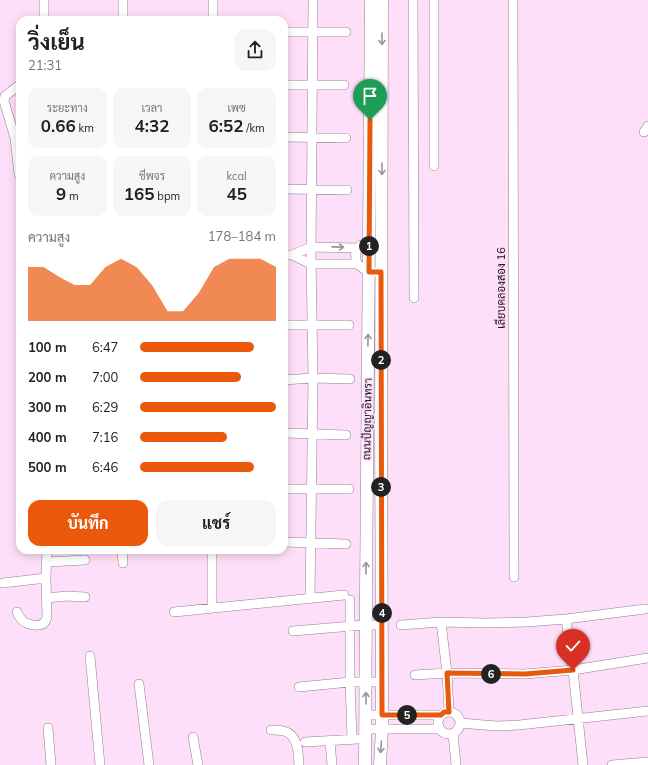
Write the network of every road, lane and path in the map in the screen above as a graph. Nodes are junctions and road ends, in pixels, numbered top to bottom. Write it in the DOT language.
graph roads {
  1 [pos="44,0"];
  2 [pos="123,0"];
  3 [pos="213,0"];
  4 [pos="313,0"];
  5 [pos="371,0"];
  6 [pos="382,0"];
  7 [pos="413,0"];
  8 [pos="434,0"];
  9 [pos="513,0"];
  10 [pos="44,16"];
  11 [pos="123,16"];
  12 [pos="213,16"];
  13 [pos="288,32"];
  14 [pos="312,32"];
  15 [pos="346,32"];
  16 [pos="288,85"];
  17 [pos="312,85"];
  18 [pos="344,85"];
  19 [pos="16,88"];
  20 [pos="288,137"];
  21 [pos="312,137"];
  22 [pos="346,138"];
  23 [pos="16,147"];
  24 [pos="434,166"];
  25 [pos="288,190"];
  26 [pos="312,190"];
  27 [pos="347,190"];
  28 [pos="369,239"];
  29 [pos="381,239"];
  30 [pos="311,247"];
  31 [pos="358,248"];
  32 [pos="288,255"];
  33 [pos="311,264"];
  34 [pos="357,264"];
  35 [pos="369,272"];
  36 [pos="381,272"];
  37 [pos="414,298"];
  38 [pos="288,325"];
  39 [pos="312,325"];
  40 [pos="349,325"];
  41 [pos="312,378"];
  42 [pos="350,379"];
  43 [pos="288,380"];
  44 [pos="288,433"];
  45 [pos="312,433"];
  46 [pos="346,435"];
  47 [pos="288,489"];
  48 [pos="311,489"];
  49 [pos="349,489"];
  50 [pos="288,542"];
  51 [pos="310,542"];
  52 [pos="346,544"];
  53 [pos="47,554"];
  54 [pos="122,554"];
  55 [pos="212,554"];
  56 [pos="85,560"];
  57 [pos="47,562"];
  58 [pos="123,563"];
  59 [pos="514,577"];
  60 [pos="46,578"];
  61 [pos="3,583"];
  62 [pos="85,597"];
  63 [pos="46,598"];
  64 [pos="310,598"];
  65 [pos="212,608"];
  66 [pos="645,609"];
  67 [pos="17,612"];
  68 [pos="174,612"];
  69 [pos="566,619"];
  70 [pos="441,622"];
  71 [pos="365,625"];
  72 [pos="382,625"];
  73 [pos="401,625"];
  74 [pos="350,626"];
  75 [pos="293,631"];
  76 [pos="90,656"];
  77 [pos="648,658"];
  78 [pos="573,670"];
  79 [pos="447,673"];
  80 [pos="415,675"];
  81 [pos="350,682"];
  82 [pos="365,682"];
  83 [pos="382,682"];
  84 [pos="139,684"];
  85 [pos="299,687"];
  86 [pos="648,711"];
  87 [pos="445,713"];
  88 [pos="366,715"];
  89 [pos="382,715"];
  90 [pos="579,719"];
  91 [pos="460,723"];
  92 [pos="48,728"];
  93 [pos="382,729"];
  94 [pos="439,729"];
  95 [pos="271,730"];
  96 [pos="453,733"];
  97 [pos="366,734"];
  98 [pos="193,737"];
  99 [pos="352,740"];
  100 [pos="330,741"];
  101 [pos="305,742"];
  102 [pos="648,762"];
  103 [pos="51,765"];
  104 [pos="100,765"];
  105 [pos="149,765"];
  106 [pos="198,765"];
  107 [pos="299,765"];
  108 [pos="332,765"];
  109 [pos="365,765"];
  110 [pos="380,765"];
  111 [pos="456,765"];
  112 [pos="583,765"];
  113 [pos="612,765"];
  1 -- 10 [label="street"];
  2 -- 11 [label="street"];
  3 -- 12 [label="street"];
  4 -- 14 [label="street"];
  5 -- 28 [label="street, ถนนปัญญาอินทรา"];
  6 -- 29 [label="street, ถนนปัญญาอินทรา, one-way"];
  7 -- 37 [label="street"];
  8 -- 24 [label="street"];
  9 -- 59 [label="street, เลียบคลองสอง 16"];
  13 -- 14 [label="street"];
  14 -- 15 [label="street"];
  14 -- 17 [label="street"];
  16 -- 17 [label="street"];
  17 -- 18 [label="street"];
  17 -- 21 [label="street"];
  19 -- 23 [label="street"];
  20 -- 21 [label="street"];
  21 -- 22 [label="street"];
  21 -- 26 [label="street"];
  25 -- 26 [label="street"];
  26 -- 27 [label="street"];
  26 -- 30 [label="street"];
  28 -- 29 [label="street"];
  28 -- 31 [label="street"];
  28 -- 35 [label="street, ถนนปัญญาอินทรา"];
  29 -- 36 [label="street, ถนนปัญญาอินทรา"];
  30 -- 31 [label="street, one-way"];
  30 -- 32 [label="street"];
  30 -- 33 [label="street"];
  31 -- 34 [label="street"];
  32 -- 33 [label="street"];
  33 -- 34 [label="street"];
  33 -- 39 [label="street"];
  34 -- 35 [label="street"];
  35 -- 36 [label="street"];
  71 -- 35 [label="street, ถนนปัญญาอินทรา, one-way"];
  36 -- 72 [label="street, ถนนปัญญาอินทรา"];
  38 -- 39 [label="street"];
  39 -- 40 [label="street"];
  39 -- 41 [label="street"];
  41 -- 42 [label="street"];
  41 -- 43 [label="street"];
  41 -- 45 [label="street"];
  44 -- 45 [label="street"];
  45 -- 46 [label="street"];
  45 -- 48 [label="street"];
  47 -- 48 [label="street"];
  48 -- 49 [label="street"];
  48 -- 51 [label="street"];
  50 -- 51 [label="street"];
  51 -- 52 [label="street"];
  51 -- 64 [label="street"];
  53 -- 57 [label="street"];
  54 -- 58 [label="street"];
  55 -- 65 [label="street"];
  56 -- 57 [label="street"];
  57 -- 60 [label="street"];
  60 -- 61 [label="street"];
  60 -- 63 [label="street"];
  62 -- 63 [label="street"];
  63 -- 67 [label="street"];
  64 -- 65 [label="street"];
  64 -- 74 [label="street"];
  65 -- 68 [label="street"];
  66 -- 69 [label="street"];
  69 -- 70 [label="street"];
  69 -- 78 [label="street"];
  70 -- 73 [label="street"];
  70 -- 79 [label="street"];
  71 -- 72 [label="street"];
  71 -- 74 [label="street"];
  71 -- 82 [label="street, ถนนปัญญาอินทรา"];
  72 -- 83 [label="street, ถนนปัญญาอินทรา"];
  74 -- 75 [label="street"];
  74 -- 81 [label="street"];
  76 -- 104 [label="street"];
  77 -- 78 [label="street"];
  78 -- 79 [label="street"];
  78 -- 90 [label="street"];
  79 -- 80 [label="street"];
  79 -- 87 [label="street"];
  81 -- 82 [label="street"];
  81 -- 85 [label="street"];
  81 -- 99 [label="street"];
  82 -- 83 [label="street"];
  88 -- 82 [label="street, ถนนปัญญาอินทรา, one-way"];
  83 -- 89 [label="street, ถนนปัญญาอินทรา"];
  84 -- 105 [label="street"];
  86 -- 90 [label="street"];
  87 -- 89 [label="street"];
  87 -- 91 [label="street"];
  87 -- 94 [label="street"];
  88 -- 89 [label="street"];
  88 -- 97 [label="street, ถนนปัญญาอินทรา"];
  89 -- 93 [label="street, ถนนปัญญาอินทรา"];
  90 -- 91 [label="street"];
  90 -- 112 [label="street"];
  91 -- 96 [label="street"];
  92 -- 103 [label="street"];
  93 -- 94 [label="street"];
  93 -- 97 [label="street"];
  93 -- 110 [label="street, ถนนปัญญาอินทรา, one-way"];
  94 -- 96 [label="street"];
  95 -- 107 [label="street"];
  96 -- 111 [label="street"];
  97 -- 99 [label="street"];
  97 -- 109 [label="street, ถนนปัญญาอินทรา"];
  98 -- 106 [label="street"];
  99 -- 100 [label="street"];
  100 -- 101 [label="street"];
  100 -- 108 [label="street"];
  102 -- 113 [label="street"];
}
